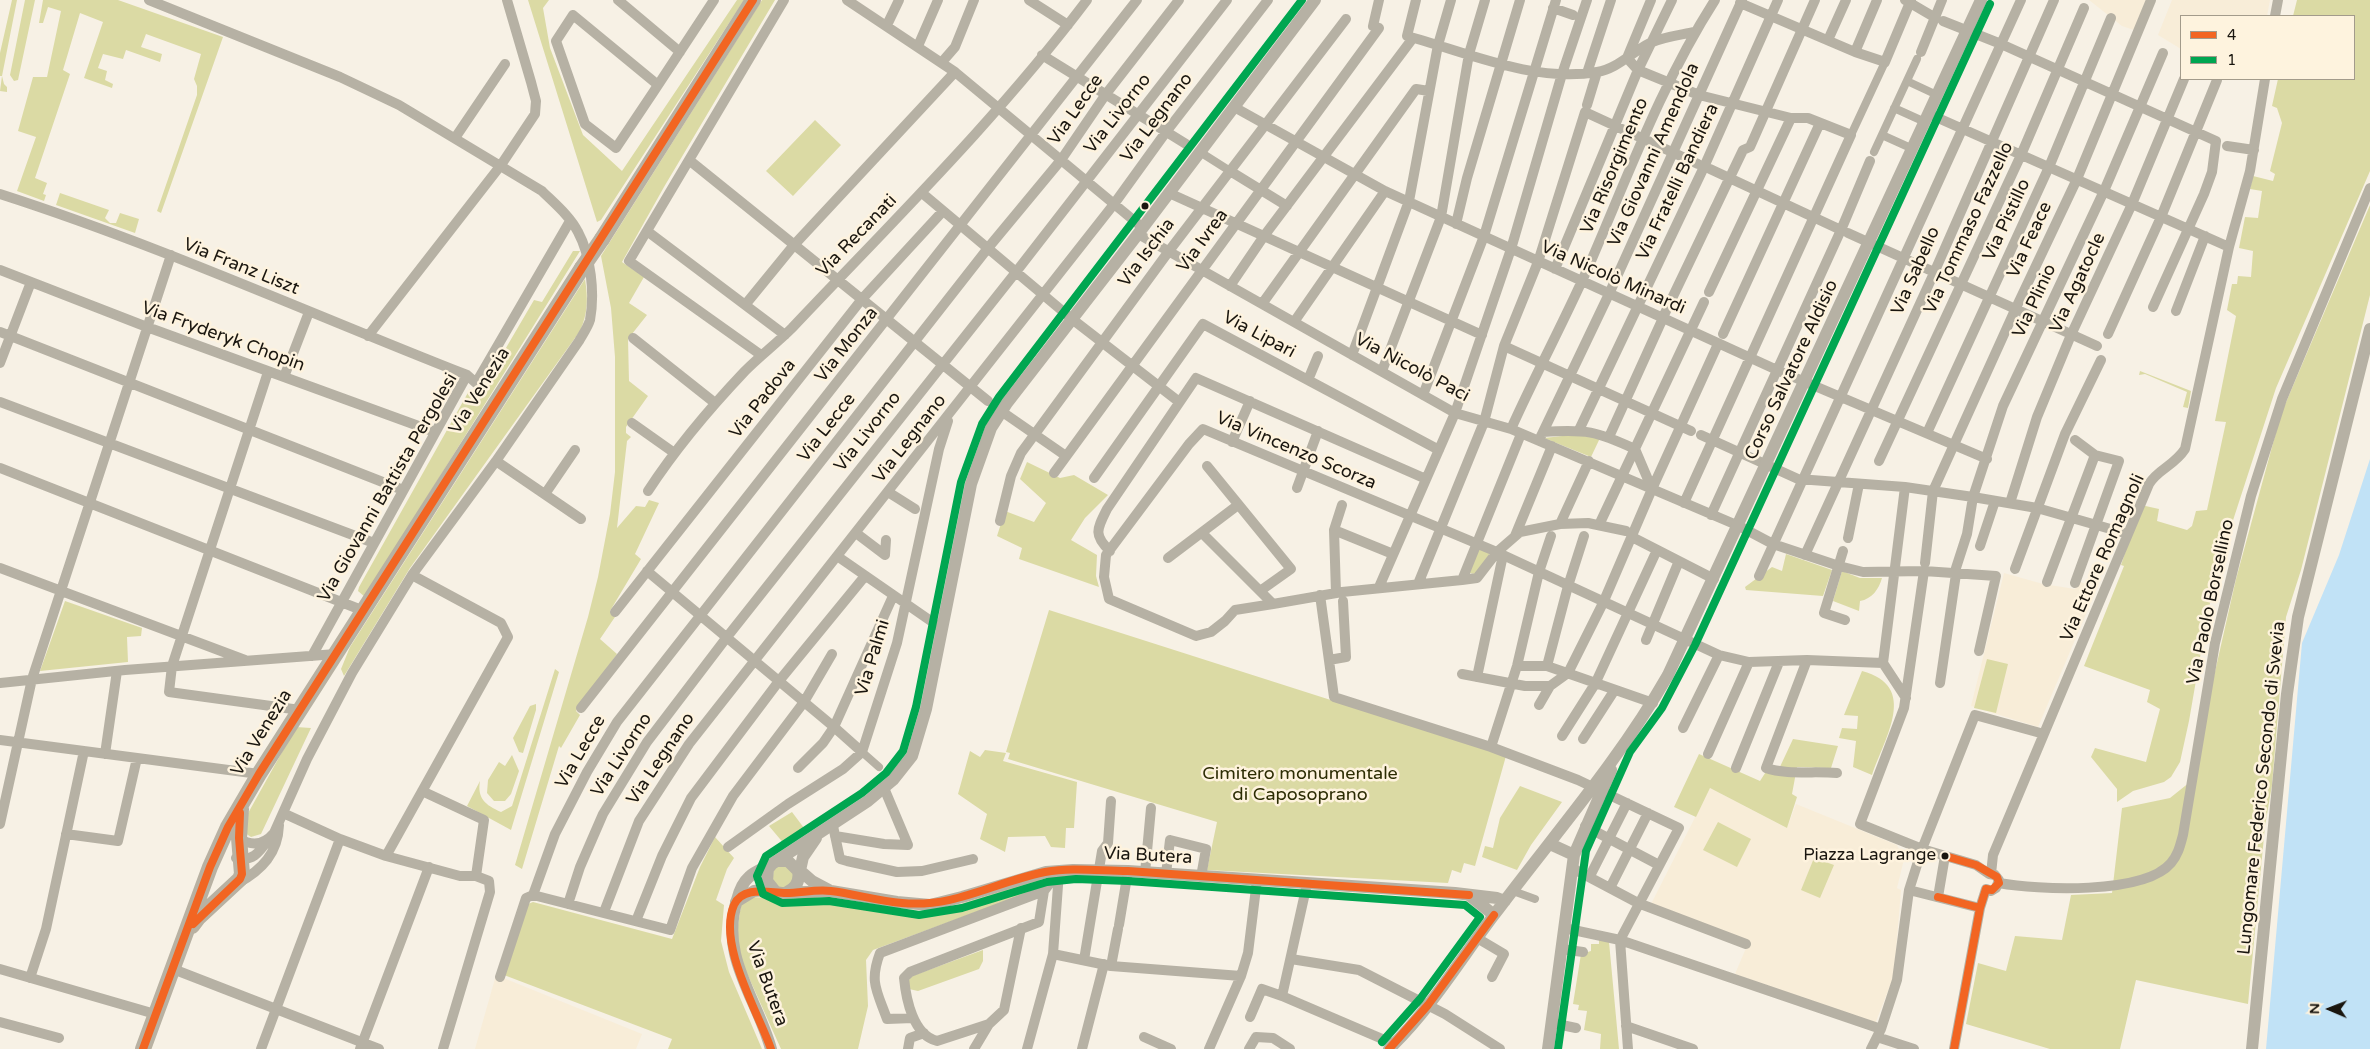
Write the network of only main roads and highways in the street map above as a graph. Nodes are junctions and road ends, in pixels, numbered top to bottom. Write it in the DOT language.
graph roads {
  1 [pos="753,0"];
  2 [pos="241,805"];
  3 [pos="239,862"];
  4 [pos="212,865"];
  5 [pos="234,886"];
  6 [pos="184,938"];
  7 [pos="143,1049"];
  1 -- 2 [label="main road, Via Venezia, bridge"];
  2 -- 3 [label="main road"];
  2 -- 4 [label="main road, Via Venezia"];
  3 -- 4 [label="main road"];
  3 -- 5 [label="main road"];
  4 -- 5 [label="main road"];
  4 -- 6 [label="main road, Via Venezia"];
  5 -- 6 [label="main road"];
  6 -- 7 [label="main road"];
}
